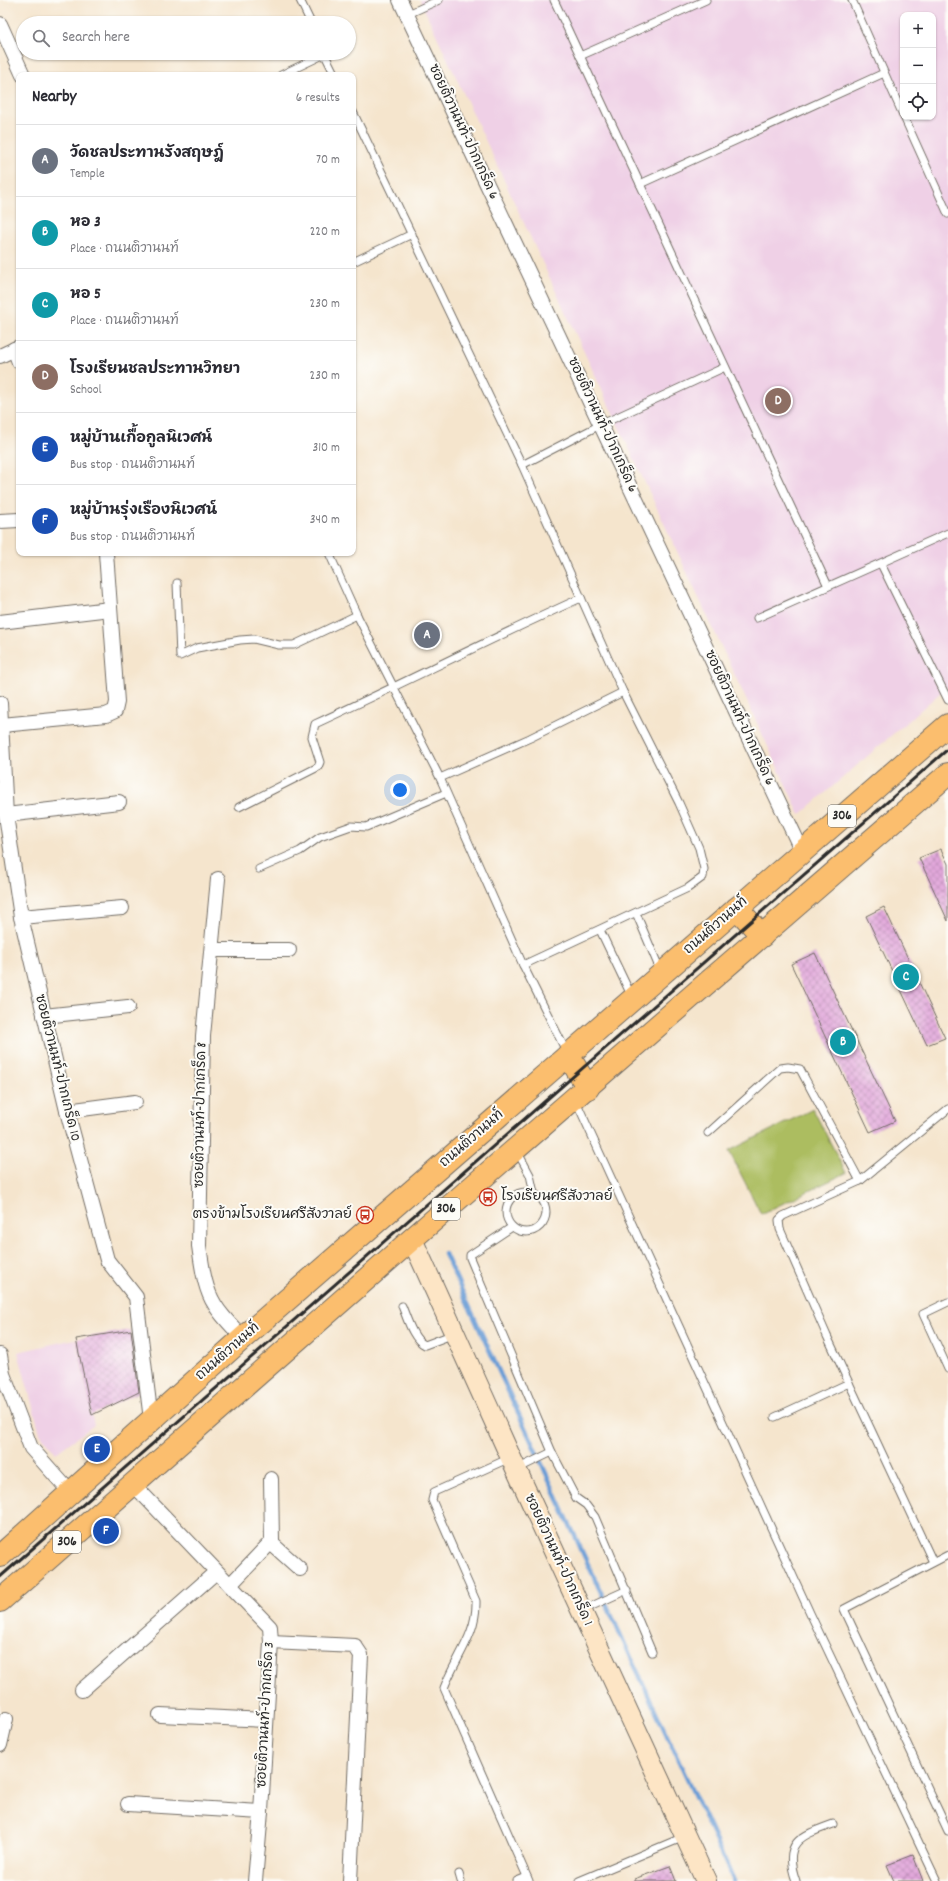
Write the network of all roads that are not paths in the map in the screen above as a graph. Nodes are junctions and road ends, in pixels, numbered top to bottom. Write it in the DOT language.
graph roads {
  1 [pos="300,0"];
  2 [pos="400,0"];
  3 [pos="439,0"];
  4 [pos="554,0"];
  5 [pos="706,0"];
  6 [pos="852,0"];
  7 [pos="406,15"];
  8 [pos="308,16"];
  9 [pos="0,24"];
  10 [pos="580,56"];
  11 [pos="16,59"];
  12 [pos="16,60"];
  13 [pos="310,60"];
  14 [pos="328,60"];
  15 [pos="22,72"];
  16 [pos="287,72"];
  17 [pos="334,72"];
  18 [pos="884,73"];
  19 [pos="900,109"];
  20 [pos="356,118"];
  21 [pos="905,120"];
  22 [pos="640,184"];
  23 [pos="948,214"];
  24 [pos="412,234"];
  25 [pos="356,261"];
  26 [pos="16,353"];
  27 [pos="0,356"];
  28 [pos="725,367"];
  29 [pos="602,424"];
  30 [pos="522,465"];
  31 [pos="16,520"];
  32 [pos="0,522"];
  33 [pos="948,533"];
  34 [pos="106,556"];
  35 [pos="331,556"];
  36 [pos="881,564"];
  37 [pos="177,583"];
  38 [pos="828,586"];
  39 [pos="582,598"];
  40 [pos="110,609"];
  41 [pos="357,615"];
  42 [pos="757,618"];
  43 [pos="0,622"];
  44 [pos="394,687"];
  45 [pos="624,692"];
  46 [pos="948,700"];
  47 [pos="0,703"];
  48 [pos="2,725"];
  49 [pos="948,725"];
  50 [pos="948,774"];
  51 [pos="440,778"];
  52 [pos="446,793"];
  53 [pos="119,802"];
  54 [pos="239,807"];
  55 [pos="6,815"];
  56 [pos="802,850"];
  57 [pos="259,869"];
  58 [pos="218,879"];
  59 [pos="122,908"];
  60 [pos="737,908"];
  61 [pos="636,913"];
  62 [pos="21,917"];
  63 [pos="600,930"];
  64 [pos="762,936"];
  65 [pos="212,950"];
  66 [pos="289,950"];
  67 [pos="523,965"];
  68 [pos="661,974"];
  69 [pos="633,998"];
  70 [pos="128,1007"];
  71 [pos="44,1016"];
  72 [pos="568,1055"];
  73 [pos="581,1093"];
  74 [pos="134,1102"];
  75 [pos="67,1111"];
  76 [pos="947,1112"];
  77 [pos="708,1133"];
  78 [pos="516,1149"];
  79 [pos="860,1181"];
  80 [pos="534,1193"];
  81 [pos="512,1227"];
  82 [pos="412,1238"];
  83 [pos="948,1302"];
  84 [pos="402,1306"];
  85 [pos="454,1334"];
  86 [pos="243,1338"];
  87 [pos="0,1355"];
  88 [pos="948,1369"];
  89 [pos="2,1373"];
  90 [pos="849,1382"];
  91 [pos="775,1417"];
  92 [pos="151,1420"];
  93 [pos="552,1452"];
  94 [pos="514,1463"];
  95 [pos="271,1479"];
  96 [pos="133,1484"];
  97 [pos="70,1492"];
  98 [pos="271,1543"];
  99 [pos="948,1555"];
  100 [pos="0,1556"];
  101 [pos="933,1562"];
  102 [pos="300,1569"];
  103 [pos="216,1572"];
  104 [pos="230,1585"];
  105 [pos="627,1590"];
  106 [pos="0,1601"];
  107 [pos="581,1611"];
  108 [pos="271,1642"];
  109 [pos="652,1652"];
  110 [pos="82,1690"];
  111 [pos="160,1715"];
  112 [pos="6,1720"];
  113 [pos="266,1720"];
  114 [pos="0,1745"];
  115 [pos="128,1804"];
  116 [pos="261,1812"];
  117 [pos="833,1824"];
  118 [pos="948,1831"];
  119 [pos="686,1836"];
  120 [pos="528,1879"];
  121 [pos="255,1881"];
  122 [pos="350,1881"];
  123 [pos="517,1881"];
  124 [pos="579,1881"];
  125 [pos="706,1881"];
  126 [pos="796,1881"];
  127 [pos="937,1881"];
  1 -- 8 [label="lane"];
  2 -- 7 [label="street, ซอยติวานนท์-ปากเกร็ด 6"];
  3 -- 7 [label="lane"];
  4 -- 10 [label="lane"];
  5 -- 10 [label="lane"];
  6 -- 18 [label="lane"];
  7 -- 29 [label="street, ซอยติวานนท์-ปากเกร็ด 6"];
  9 -- 11 [label="street"];
  10 -- 22 [label="lane"];
  12 -- 15 [label="street"];
  13 -- 16 [label="lane"];
  14 -- 17 [label="lane"];
  18 -- 19 [label="lane"];
  18 -- 22 [label="lane"];
  20 -- 24 [label="lane"];
  21 -- 23 [label="lane"];
  22 -- 28 [label="lane"];
  24 -- 25 [label="lane"];
  24 -- 30 [label="lane"];
  26 -- 27 [label="street"];
  28 -- 29 [label="lane"];
  28 -- 38 [label="lane"];
  29 -- 30 [label="lane"];
  29 -- 56 [label="street, ซอยติวานนท์-ปากเกร็ด 6"];
  30 -- 39 [label="lane"];
  31 -- 32 [label="street"];
  33 -- 36 [label="lane"];
  34 -- 40 [label="street"];
  35 -- 41 [label="lane"];
  36 -- 38 [label="lane"];
  36 -- 46 [label="lane"];
  37 -- 41 [label="lane"];
  38 -- 42 [label="lane"];
  39 -- 44 [label="lane"];
  39 -- 45 [label="lane"];
  40 -- 43 [label="street"];
  40 -- 48 [label="street"];
  41 -- 44 [label="lane"];
  44 -- 51 [label="lane"];
  44 -- 54 [label="lane"];
  45 -- 51 [label="lane"];
  45 -- 61 [label="lane"];
  47 -- 48 [label="street, ซอยติวานนท์-ปากเกร็ด 10"];
  48 -- 55 [label="street, ซอยติวานนท์-ปากเกร็ด 10"];
  49 -- 56 [label="main road, ถนนติวานนท์ / 306"];
  50 -- 64 [label="main road, 306"];
  51 -- 52 [label="lane"];
  52 -- 57 [label="lane"];
  52 -- 67 [label="lane"];
  53 -- 55 [label="street"];
  55 -- 62 [label="street, ซอยติวานนท์-ปากเกร็ด 10"];
  56 -- 60 [label="main road, ถนนติวานนท์ / 306"];
  58 -- 65 [label="street, ซอยติวานนท์-ปากเกร็ด 8"];
  59 -- 62 [label="street"];
  60 -- 64 [label="main road"];
  60 -- 68 [label="main road, ถนนติวานนท์ / 306"];
  61 -- 63 [label="lane"];
  61 -- 68 [label="lane"];
  62 -- 71 [label="street, ซอยติวานนท์-ปากเกร็ด 10"];
  63 -- 67 [label="lane"];
  63 -- 69 [label="lane"];
  64 -- 73 [label="main road, 306"];
  65 -- 66 [label="street"];
  65 -- 86 [label="street, ซอยติวานนท์-ปากเกร็ด 8"];
  67 -- 72 [label="lane"];
  68 -- 69 [label="main road, ถนนติวานนท์ / 306"];
  69 -- 72 [label="main road, ถนนติวานนท์ / 306"];
  70 -- 71 [label="street"];
  71 -- 75 [label="street, ซอยติวานนท์-ปากเกร็ด 10"];
  72 -- 73 [label="main road"];
  72 -- 86 [label="main road, ถนนติวานนท์ / 306"];
  73 -- 78 [label="main road, 306"];
  73 -- 127 [label="lane"];
  74 -- 75 [label="street"];
  75 -- 92 [label="street, ซอยติวานนท์-ปากเกร็ด 10"];
  76 -- 79 [label="lane"];
  77 -- 79 [label="lane"];
  78 -- 80 [label="lane"];
  78 -- 82 [label="main road, 306"];
  79 -- 90 [label="lane"];
  80 -- 81 [label="lane"];
  80 -- 81 [label="lane"];
  81 -- 93 [label="lane"];
  82 -- 85 [label="street, ซอยติวานนท์-ปากเกร็ด 1"];
  82 -- 96 [label="main road, 306"];
  83 -- 88 [label="lane"];
  84 -- 85 [label="lane"];
  85 -- 94 [label="street, ซอยติวานนท์-ปากเกร็ด 1"];
  86 -- 92 [label="main road, ถนนติวานนท์ / 306"];
  87 -- 89 [label="street"];
  89 -- 97 [label="street"];
  90 -- 91 [label="lane"];
  90 -- 101 [label="lane"];
  92 -- 97 [label="main road, ถนนติวานนท์ / 306"];
  93 -- 94 [label="lane"];
  93 -- 105 [label="lane"];
  94 -- 107 [label="street, ซอยติวานนท์-ปากเกร็ด 1"];
  94 -- 120 [label="lane"];
  95 -- 98 [label="street"];
  96 -- 103 [label="street, ซอยติวานนท์-ปากเกร็ด 3"];
  96 -- 106 [label="main road, 306"];
  97 -- 100 [label="main road, ถนนติวานนท์ / 306"];
  98 -- 102 [label="street"];
  98 -- 104 [label="street"];
  99 -- 101 [label="lane"];
  101 -- 118 [label="lane"];
  103 -- 104 [label="street, ซอยติวานนท์-ปากเกร็ด 3"];
  103 -- 110 [label="street"];
  104 -- 108 [label="street, ซอยติวานนท์-ปากเกร็ด 3"];
  105 -- 107 [label="lane"];
  105 -- 109 [label="lane"];
  107 -- 119 [label="street, ซอยติวานนท์-ปากเกร็ด 1"];
  108 -- 113 [label="street, ซอยติวานนท์-ปากเกร็ด 3"];
  108 -- 122 [label="street"];
  111 -- 113 [label="street"];
  112 -- 114 [label="street"];
  113 -- 116 [label="street, ซอยติวานนท์-ปากเกร็ด 3"];
  115 -- 116 [label="street"];
  116 -- 121 [label="street, ซอยติวานนท์-ปากเกร็ด 3"];
  117 -- 126 [label="lane"];
  119 -- 124 [label="lane"];
  119 -- 125 [label="street, ซอยติวานนท์-ปากเกร็ด 1"];
  120 -- 123 [label="lane"];
}
